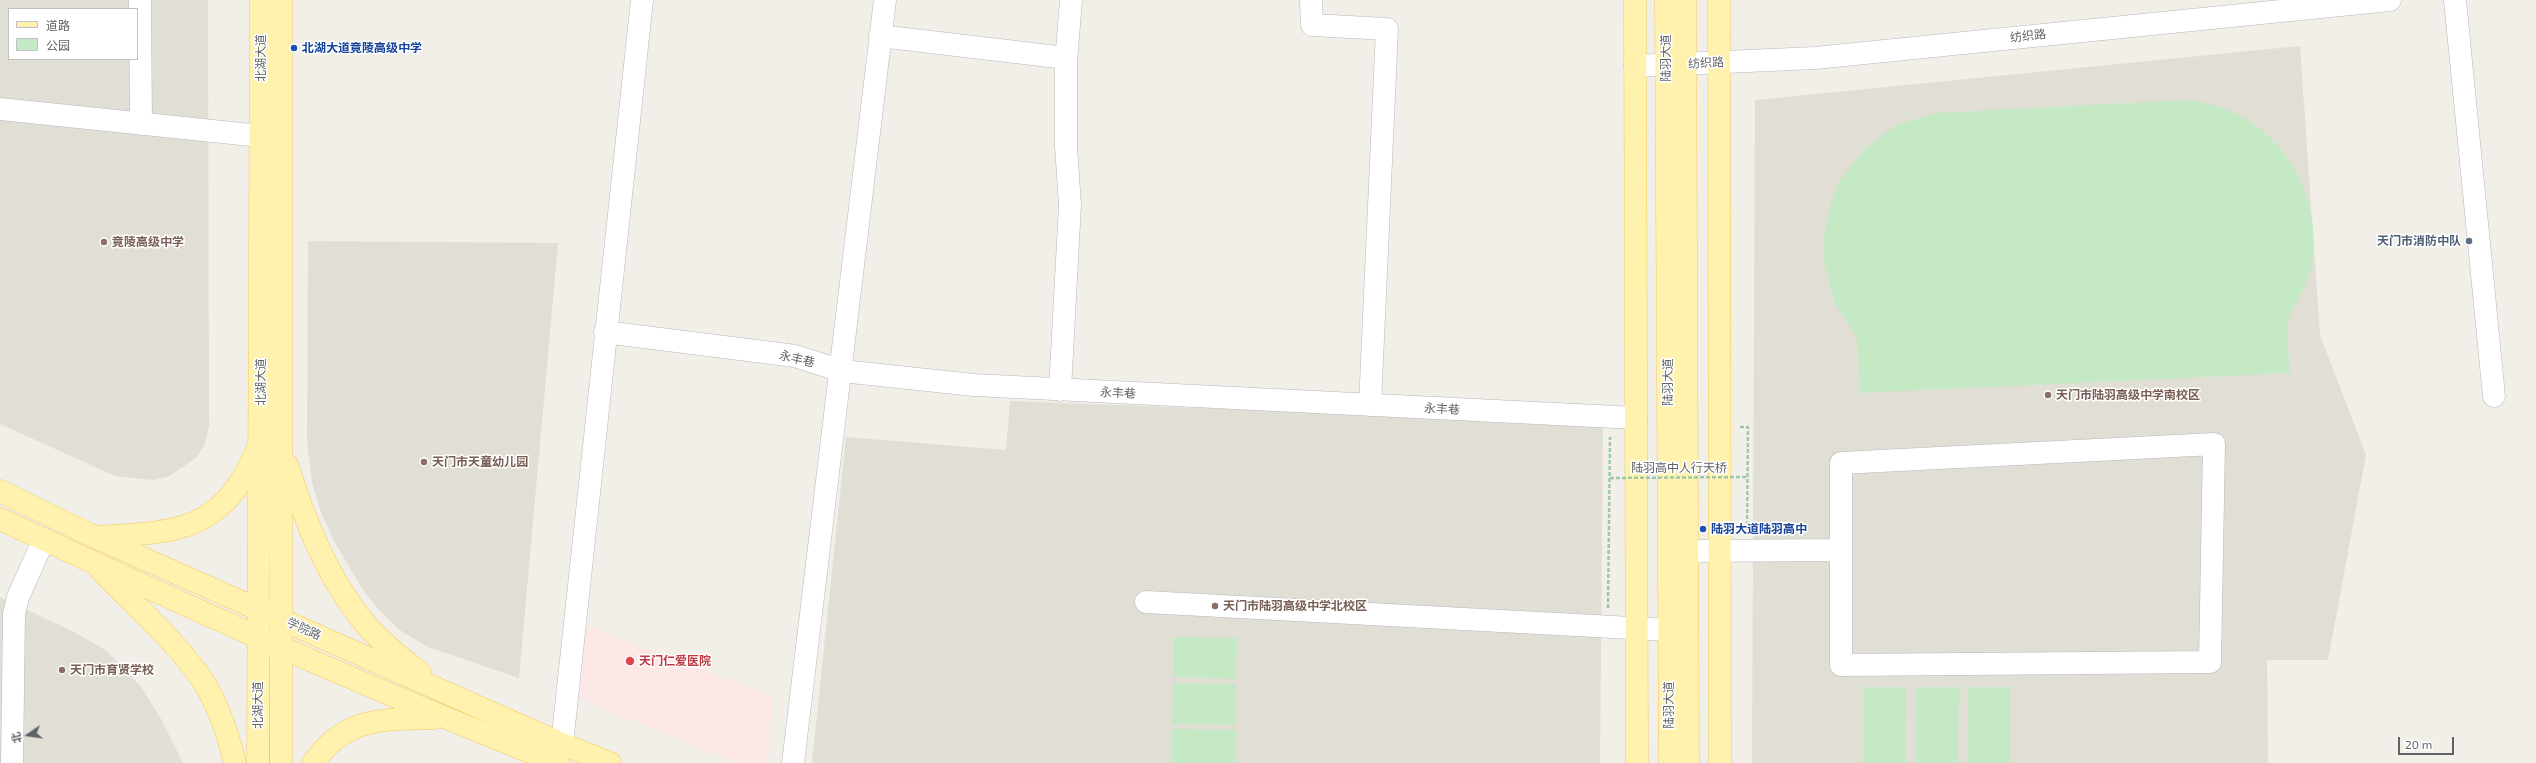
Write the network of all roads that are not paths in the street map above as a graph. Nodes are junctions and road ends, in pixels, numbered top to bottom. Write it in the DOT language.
graph roads {
  1 [pos="140,0"];
  2 [pos="261,0"];
  3 [pos="281,0"];
  4 [pos="642,0"];
  5 [pos="885,0"];
  6 [pos="1071,0"];
  7 [pos="1311,0"];
  8 [pos="1635,0"];
  9 [pos="1666,0"];
  10 [pos="1685,0"];
  11 [pos="1719,0"];
  12 [pos="2390,0"];
  13 [pos="2455,0"];
  14 [pos="880,36"];
  15 [pos="1066,58"];
  16 [pos="1718,62"];
  17 [pos="1676,64"];
  18 [pos="1635,66"];
  19 [pos="0,109"];
  20 [pos="141,124"];
  21 [pos="271,137"];
  22 [pos="605,332"];
  23 [pos="842,371"];
  24 [pos="1060,390"];
  25 [pos="2494,396"];
  26 [pos="1370,406"];
  27 [pos="1636,418"];
  28 [pos="271,444"];
  29 [pos="0,491"];
  30 [pos="0,519"];
  31 [pos="96,537"];
  32 [pos="44,539"];
  33 [pos="1687,550"];
  34 [pos="1720,550"];
  35 [pos="1841,550"];
  36 [pos="93,562"];
  37 [pos="1146,602"];
  38 [pos="260,610"];
  39 [pos="281,619"];
  40 [pos="1636,628"];
  41 [pos="1669,630"];
  42 [pos="259,638"];
  43 [pos="280,649"];
  44 [pos="448,693"];
  45 [pos="442,718"];
  46 [pos="560,753"];
  47 [pos="12,763"];
  48 [pos="235,763"];
  49 [pos="258,763"];
  50 [pos="281,763"];
  51 [pos="313,763"];
  52 [pos="610,763"];
  53 [pos="793,763"];
  54 [pos="1637,763"];
  55 [pos="1670,763"];
  56 [pos="1688,763"];
  57 [pos="1720,763"];
  1 -- 20 [label="street"];
  2 -- 21 [label="main road, 北湖大道"];
  3 -- 21 [label="main road, 北湖大道"];
  4 -- 22 [label="street"];
  5 -- 14 [label="street"];
  6 -- 15 [label="street"];
  7 -- 26 [label="street"];
  8 -- 18 [label="main road"];
  9 -- 17 [label="main road, 陆羽大道"];
  10 -- 17 [label="main road, 陆羽大道"];
  11 -- 16 [label="main road"];
  12 -- 16 [label="street, 纺织路"];
  13 -- 25 [label="street"];
  14 -- 15 [label="street"];
  14 -- 23 [label="street"];
  15 -- 24 [label="street"];
  16 -- 17 [label="street, 纺织路"];
  16 -- 34 [label="main road"];
  17 -- 18 [label="street, 纺织路"];
  17 -- 33 [label="main road, 陆羽大道"];
  17 -- 41 [label="main road, 陆羽大道"];
  18 -- 27 [label="main road"];
  19 -- 20 [label="street"];
  20 -- 21 [label="street"];
  21 -- 28 [label="main road, 北湖大道"];
  22 -- 23 [label="street, 永丰巷"];
  22 -- 46 [label="street"];
  23 -- 24 [label="street, 永丰巷"];
  23 -- 53 [label="street"];
  24 -- 26 [label="street, 永丰巷"];
  26 -- 27 [label="street, 永丰巷"];
  27 -- 40 [label="main road"];
  28 -- 31 [label="main road"];
  28 -- 38 [label="main road, 北湖大道"];
  28 -- 39 [label="main road, 北湖大道"];
  28 -- 44 [label="main road"];
  29 -- 31 [label="main road, 学院路"];
  30 -- 32 [label="main road, 学院路"];
  31 -- 38 [label="main road, 学院路"];
  32 -- 36 [label="main road, 学院路"];
  32 -- 47 [label="street"];
  33 -- 34 [label="street"];
  33 -- 56 [label="main road, 陆羽大道"];
  34 -- 35 [label="street"];
  34 -- 57 [label="main road"];
  35 -- 35 [label="street"];
  36 -- 42 [label="main road, 学院路"];
  36 -- 48 [label="main road"];
  37 -- 40 [label="street"];
  38 -- 39 [label="main road, 学院路"];
  38 -- 42 [label="main road, 北湖大道"];
  39 -- 43 [label="main road, 北湖大道"];
  39 -- 44 [label="main road, 学院路"];
  40 -- 41 [label="street"];
  40 -- 54 [label="main road"];
  41 -- 55 [label="main road, 陆羽大道"];
  42 -- 43 [label="main road, 学院路"];
  42 -- 49 [label="main road, 北湖大道"];
  43 -- 45 [label="main road, 学院路"];
  43 -- 50 [label="main road, 北湖大道"];
  44 -- 46 [label="main road, 学院路"];
  45 -- 46 [label="main road, 学院路"];
  45 -- 51 [label="main road"];
  46 -- 52 [label="main road, 学院路"];
}
